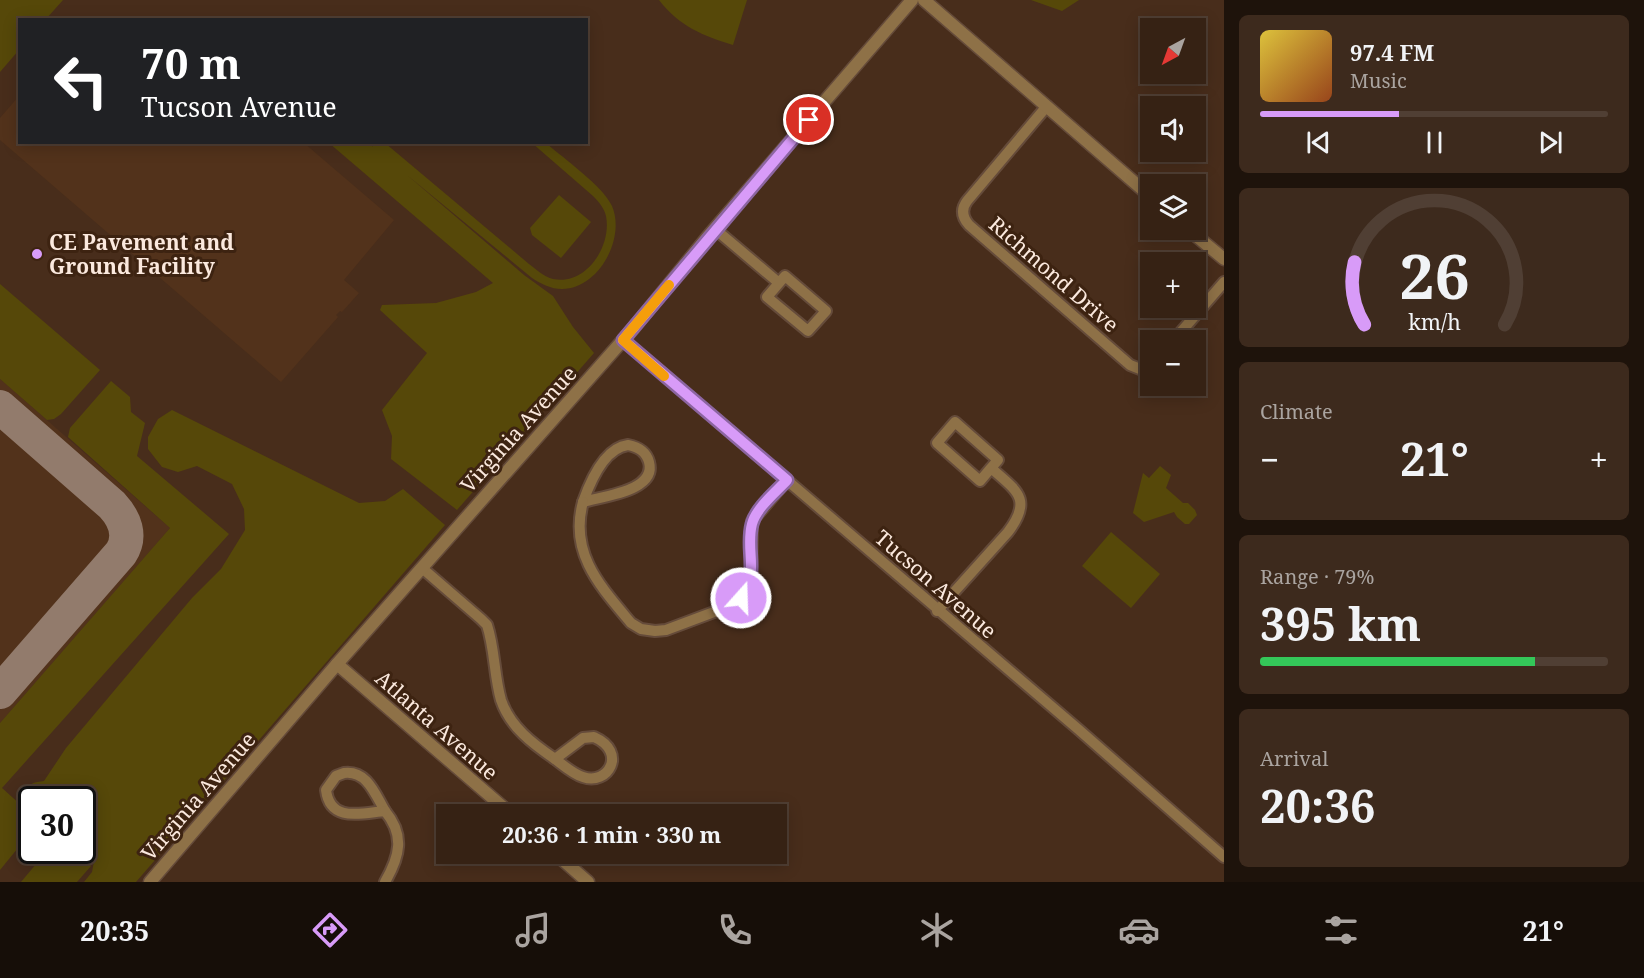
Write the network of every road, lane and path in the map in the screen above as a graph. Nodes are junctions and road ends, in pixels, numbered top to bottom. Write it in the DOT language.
graph roads {
  1 [pos="912,0"];
  2 [pos="924,0"];
  3 [pos="1047,106"];
  4 [pos="1140,187"];
  5 [pos="715,229"];
  6 [pos="1202,240"];
  7 [pos="1224,259"];
  8 [pos="1224,282"];
  9 [pos="779,283"];
  10 [pos="1183,330"];
  11 [pos="623,340"];
  12 [pos="1140,369"];
  13 [pos="991,468"];
  14 [pos="787,480"];
  15 [pos="583,502"];
  16 [pos="422,568"];
  17 [pos="937,611"];
  18 [pos="337,664"];
  19 [pos="555,759"];
  20 [pos="499,804"];
  21 [pos="385,811"];
  22 [pos="1224,857"];
  23 [pos="567,864"];
  24 [pos="150,882"];
  25 [pos="385,882"];
  26 [pos="588,882"];
  1 -- 5 [label="street, Virginia Avenue"];
  2 -- 3 [label="street"];
  3 -- 4 [label="street"];
  3 -- 12 [label="street, Richmond Drive"];
  5 -- 9 [label="street"];
  5 -- 11 [label="street, Virginia Avenue"];
  6 -- 7 [label="street"];
  8 -- 10 [label="street"];
  9 -- 9 [label="street"];
  11 -- 14 [label="street, Tucson Avenue"];
  11 -- 16 [label="street, Virginia Avenue"];
  13 -- 13 [label="street"];
  13 -- 17 [label="street"];
  14 -- 15 [label="street"];
  14 -- 17 [label="street, Tucson Avenue"];
  15 -- 15 [label="street"];
  16 -- 18 [label="street, Virginia Avenue"];
  16 -- 19 [label="street"];
  17 -- 22 [label="street, Tucson Avenue"];
  18 -- 20 [label="street, Atlanta Avenue"];
  18 -- 24 [label="street, Virginia Avenue"];
  19 -- 19 [label="street"];
  21 -- 21 [label="street"];
  21 -- 25 [label="street"];
  23 -- 26 [label="street"];
}
